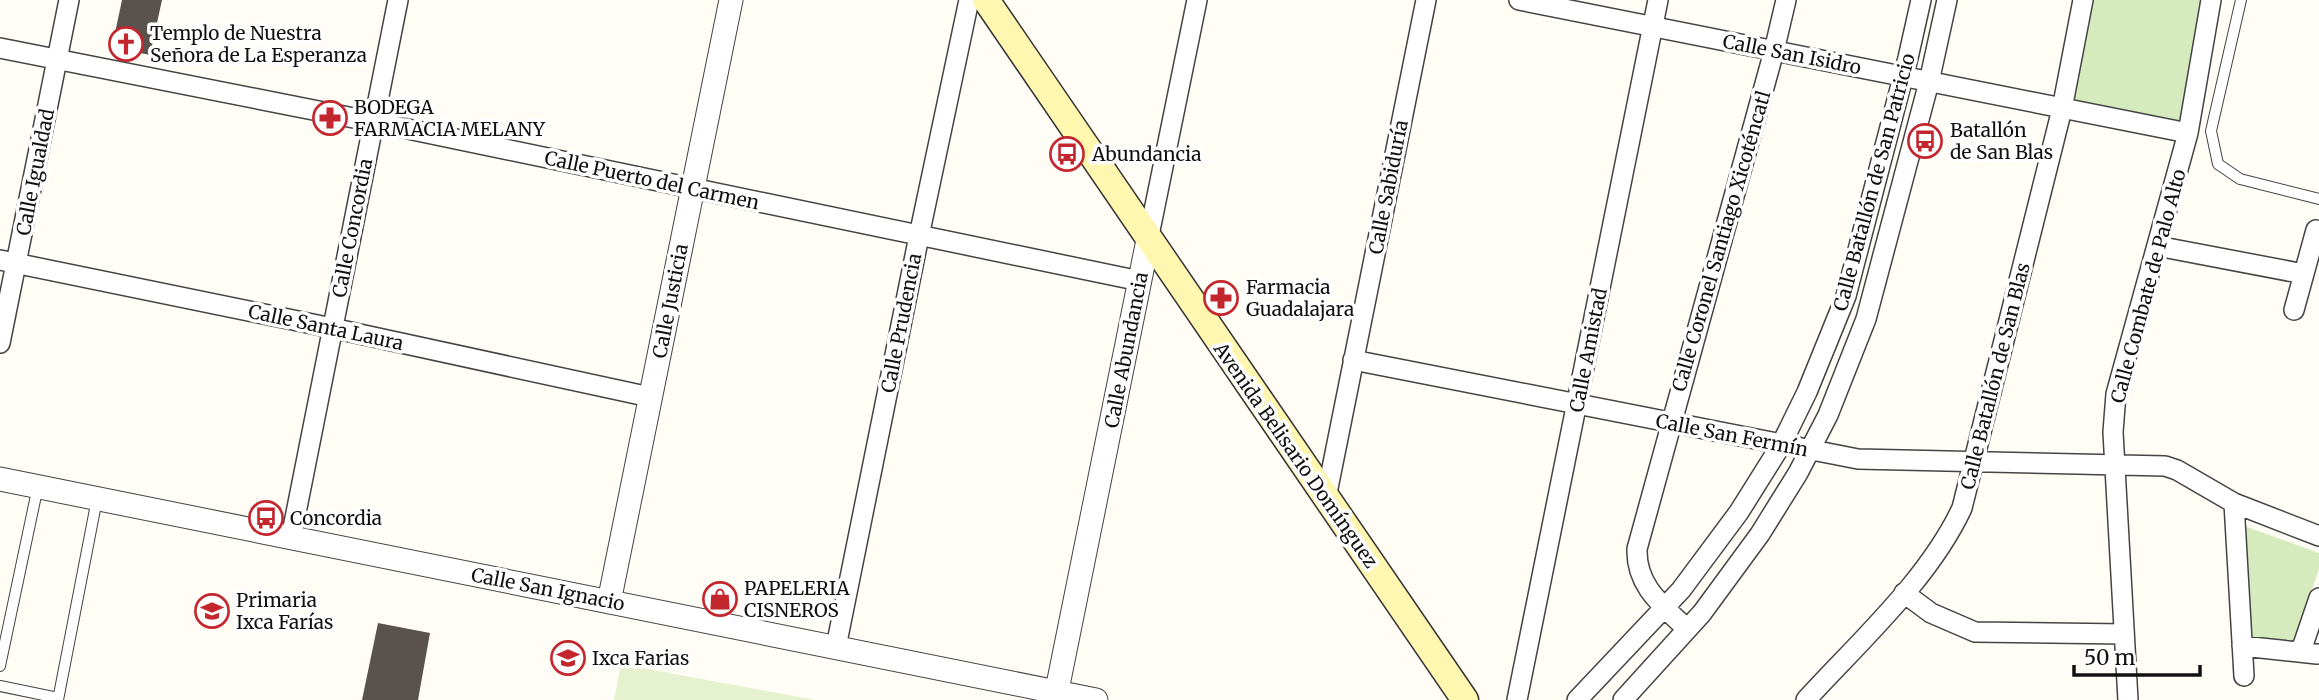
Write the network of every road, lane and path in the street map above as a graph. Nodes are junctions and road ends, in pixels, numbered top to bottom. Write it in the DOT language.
graph roads {
  1 [pos="69,0"];
  2 [pos="398,0"];
  3 [pos="731,0"];
  4 [pos="969,0"];
  5 [pos="986,0"];
  6 [pos="1197,0"];
  7 [pos="1426,0"];
  8 [pos="1520,0"];
  9 [pos="1658,0"];
  10 [pos="1786,0"];
  11 [pos="1921,0"];
  12 [pos="1947,0"];
  13 [pos="2083,0"];
  14 [pos="2211,0"];
  15 [pos="2241,0"];
  16 [pos="1653,27"];
  17 [pos="0,48"];
  18 [pos="1774,51"];
  19 [pos="57,59"];
  20 [pos="1903,77"];
  21 [pos="1929,82"];
  22 [pos="2062,109"];
  23 [pos="374,122"];
  24 [pos="2188,133"];
  25 [pos="693,187"];
  26 [pos="2319,199"];
  27 [pos="2316,230"];
  28 [pos="919,236"];
  29 [pos="1148,240"];
  30 [pos="2157,246"];
  31 [pos="8,262"];
  32 [pos="2304,274"];
  33 [pos="1140,281"];
  34 [pos="2294,310"];
  35 [pos="332,328"];
  36 [pos="0,343"];
  37 [pos="1353,360"];
  38 [pos="650,397"];
  39 [pos="1577,405"];
  40 [pos="1670,423"];
  41 [pos="1781,445"];
  42 [pos="1810,451"];
  43 [pos="1973,463"];
  44 [pos="2115,466"];
  45 [pos="0,479"];
  46 [pos="38,486"];
  47 [pos="1326,498"];
  48 [pos="97,499"];
  49 [pos="2234,503"];
  50 [pos="2319,536"];
  51 [pos="292,538"];
  52 [pos="1904,593"];
  53 [pos="2319,598"];
  54 [pos="609,601"];
  55 [pos="1665,607"];
  56 [pos="1687,629"];
  57 [pos="2124,634"];
  58 [pos="2242,646"];
  59 [pos="836,648"];
  60 [pos="0,666"];
  61 [pos="2244,676"];
  62 [pos="0,685"];
  63 [pos="1056,696"];
  64 [pos="58,699"];
  65 [pos="1096,700"];
  66 [pos="1465,700"];
  67 [pos="1517,700"];
  68 [pos="1577,700"];
  69 [pos="1623,700"];
  70 [pos="1806,700"];
  71 [pos="2129,700"];
  1 -- 19 [label="street, Calle Igualdad"];
  2 -- 23 [label="street, Calle Concordia"];
  3 -- 25 [label="street, Calle Justicia"];
  4 -- 28 [label="street, Calle Prudencia"];
  5 -- 29 [label="main road, Avenida Belisario Domínguez"];
  6 -- 29 [label="street, Calle Abundancia"];
  7 -- 37 [label="street, Calle Sabiduría"];
  8 -- 16 [label="street, Calle San Isidro"];
  9 -- 16 [label="street, Calle Amistad"];
  10 -- 18 [label="street, Calle Coronel Santiago Xicoténcatl"];
  11 -- 20 [label="street, Calle Batallón de San Patricio"];
  12 -- 21 [label="street, Calle Batallón de San Patricio"];
  13 -- 22 [label="street, Calle Batallón de San Blas"];
  14 -- 24 [label="street, Calle Combate de Palo Alto"];
  15 -- 26 [label="lane"];
  16 -- 18 [label="street, Calle San Isidro"];
  16 -- 39 [label="street, Calle Amistad"];
  17 -- 19 [label="street, Calle Puerto del Carmen"];
  18 -- 20 [label="street, Calle San Isidro"];
  18 -- 40 [label="street, Calle Coronel Santiago Xicoténcatl"];
  19 -- 23 [label="street, Calle Puerto del Carmen"];
  19 -- 31 [label="street, Calle Igualdad"];
  20 -- 21 [label="street, Calle San Isidro"];
  20 -- 41 [label="street, Calle Batallón de San Patricio"];
  21 -- 22 [label="street, Calle San Isidro"];
  21 -- 42 [label="street, Calle Batallón de San Patricio"];
  22 -- 24 [label="street, Calle San Isidro"];
  22 -- 43 [label="street, Calle Batallón de San Blas"];
  23 -- 25 [label="street, Calle Puerto del Carmen"];
  23 -- 35 [label="street, Calle Concordia"];
  24 -- 30 [label="street, Calle Combate de Palo Alto"];
  25 -- 28 [label="street, Calle Puerto del Carmen"];
  25 -- 38 [label="street, Calle Justicia"];
  27 -- 32 [label="street"];
  28 -- 33 [label="street, Calle Puerto del Carmen"];
  28 -- 59 [label="street, Calle Prudencia"];
  29 -- 33 [label="street, Calle Abundancia"];
  29 -- 47 [label="main road, Avenida Belisario Domínguez"];
  30 -- 32 [label="street"];
  30 -- 44 [label="street, Calle Combate de Palo Alto"];
  31 -- 35 [label="street, Calle Santa Laura"];
  31 -- 36 [label="street, Calle Igualdad"];
  32 -- 34 [label="street"];
  33 -- 63 [label="street, Calle Abundancia"];
  35 -- 38 [label="street, Calle Santa Laura"];
  35 -- 51 [label="street, Calle Concordia"];
  37 -- 39 [label="street, Calle San Fermín"];
  37 -- 47 [label="street, Calle Sabiduría"];
  38 -- 54 [label="street, Calle Justicia"];
  39 -- 40 [label="street, Calle San Fermín"];
  39 -- 67 [label="street, Calle Amistad"];
  40 -- 41 [label="street, Calle San Fermín"];
  40 -- 55 [label="street, Calle Coronel Santiago Xicoténcatl"];
  41 -- 42 [label="street, Calle San Fermín"];
  41 -- 55 [label="street, Calle Batallón de San Patricio"];
  42 -- 43 [label="street, Calle San Fermín"];
  42 -- 56 [label="street, Calle Batallón de San Patricio"];
  43 -- 44 [label="street, Calle San Fermín"];
  43 -- 52 [label="street, Calle Batallón de San Blas"];
  44 -- 49 [label="street, Calle San Fermín"];
  44 -- 57 [label="street, Calle Combate de Palo Alto"];
  45 -- 46 [label="street, Calle San Ignacio"];
  46 -- 48 [label="street, Calle San Ignacio"];
  46 -- 60 [label="lane"];
  47 -- 66 [label="main road, Avenida Belisario Domínguez"];
  48 -- 51 [label="street, Calle San Ignacio"];
  48 -- 64 [label="lane"];
  49 -- 50 [label="street, Calle San Fermín"];
  49 -- 58 [label="street"];
  51 -- 54 [label="street, Calle San Ignacio"];
  52 -- 57 [label="street"];
  52 -- 70 [label="street, Calle Batallón de San Blas"];
  53 -- 58 [label="street"];
  54 -- 59 [label="street, Calle San Ignacio"];
  55 -- 56 [label="street, Calle Coronel Santiago Xicoténcatl"];
  55 -- 68 [label="street, Calle Batallón de San Patricio"];
  56 -- 69 [label="street, Calle Batallón de San Patricio"];
  57 -- 71 [label="street, Calle Combate de Palo Alto"];
  58 -- 61 [label="street"];
  59 -- 63 [label="street, Calle San Ignacio"];
  62 -- 64 [label="lane"];
  63 -- 65 [label="street, Calle San Ignacio"];
}
